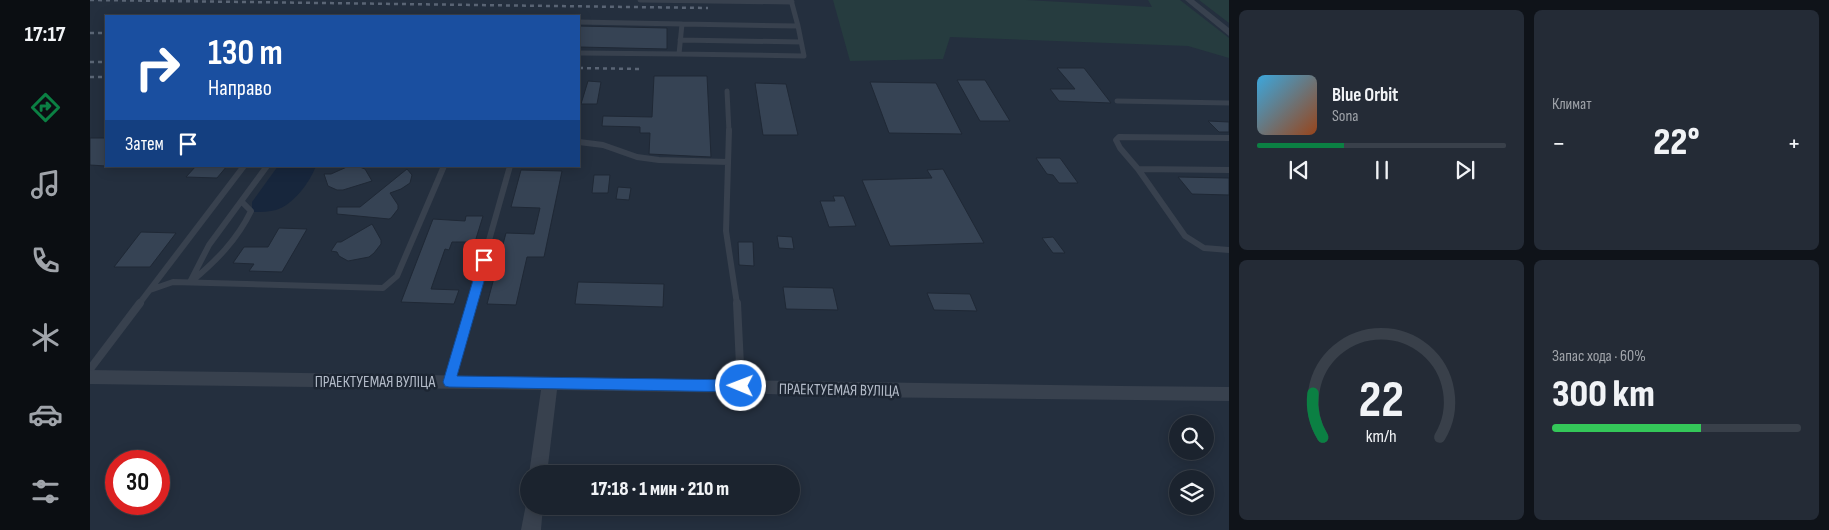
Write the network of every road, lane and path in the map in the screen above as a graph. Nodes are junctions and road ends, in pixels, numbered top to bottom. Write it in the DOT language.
graph roads {
  1 [pos="640,0"];
  2 [pos="1189,0"];
  3 [pos="792,1"];
  4 [pos="580,22"];
  5 [pos="682,24"];
  6 [pos="798,26"];
  7 [pos="1229,33"];
  8 [pos="680,40"];
  9 [pos="801,42"];
  10 [pos="580,53"];
  11 [pos="679,54"];
  12 [pos="727,91"];
  13 [pos="1117,101"];
  14 [pos="1229,103"];
  15 [pos="1229,138"];
  16 [pos="580,142"];
  17 [pos="728,162"];
  18 [pos="243,167"];
  19 [pos="266,167"];
  20 [pos="444,167"];
  21 [pos="510,167"];
  22 [pos="1138,169"];
  23 [pos="1229,170"];
  24 [pos="242,202"];
  25 [pos="1229,250"];
  26 [pos="190,282"];
  27 [pos="150,290"];
  28 [pos="90,368"];
  29 [pos="90,377"];
  30 [pos="449,382"];
  31 [pos="550,383"];
  32 [pos="741,386"];
  33 [pos="1229,394"];
  34 [pos="539,465"];
  35 [pos="532,515"];
  36 [pos="530,530"];
  1 -- 3 [label="lane"];
  2 -- 7 [label="street"];
  3 -- 6 [label="lane"];
  4 -- 5 [label="lane"];
  5 -- 6 [label="lane"];
  5 -- 8 [label="lane"];
  6 -- 9 [label="lane"];
  8 -- 9 [label="lane"];
  8 -- 11 [label="lane"];
  9 -- 11 [label="lane"];
  10 -- 11 [label="lane"];
  12 -- 17 [label="lane"];
  13 -- 14 [label="lane"];
  15 -- 22 [label="lane"];
  16 -- 17 [label="lane"];
  17 -- 32 [label="lane"];
  18 -- 27 [label="lane"];
  19 -- 24 [label="lane"];
  20 -- 26 [label="lane"];
  21 -- 30 [label="lane"];
  22 -- 23 [label="lane"];
  22 -- 25 [label="lane"];
  24 -- 26 [label="lane"];
  24 -- 26 [label="lane"];
  26 -- 27 [label="lane"];
  27 -- 28 [label="lane"];
  29 -- 30 [label="street, ПРАЕКТУЕМАЯ ВУЛІЦА"];
  30 -- 31 [label="street, ПРАЕКТУЕМАЯ ВУЛІЦА"];
  31 -- 32 [label="street, ПРАЕКТУЕМАЯ ВУЛІЦА"];
  31 -- 34 [label="street"];
  32 -- 33 [label="street, ПРАЕКТУЕМАЯ ВУЛІЦА"];
  35 -- 36 [label="street"];
}
